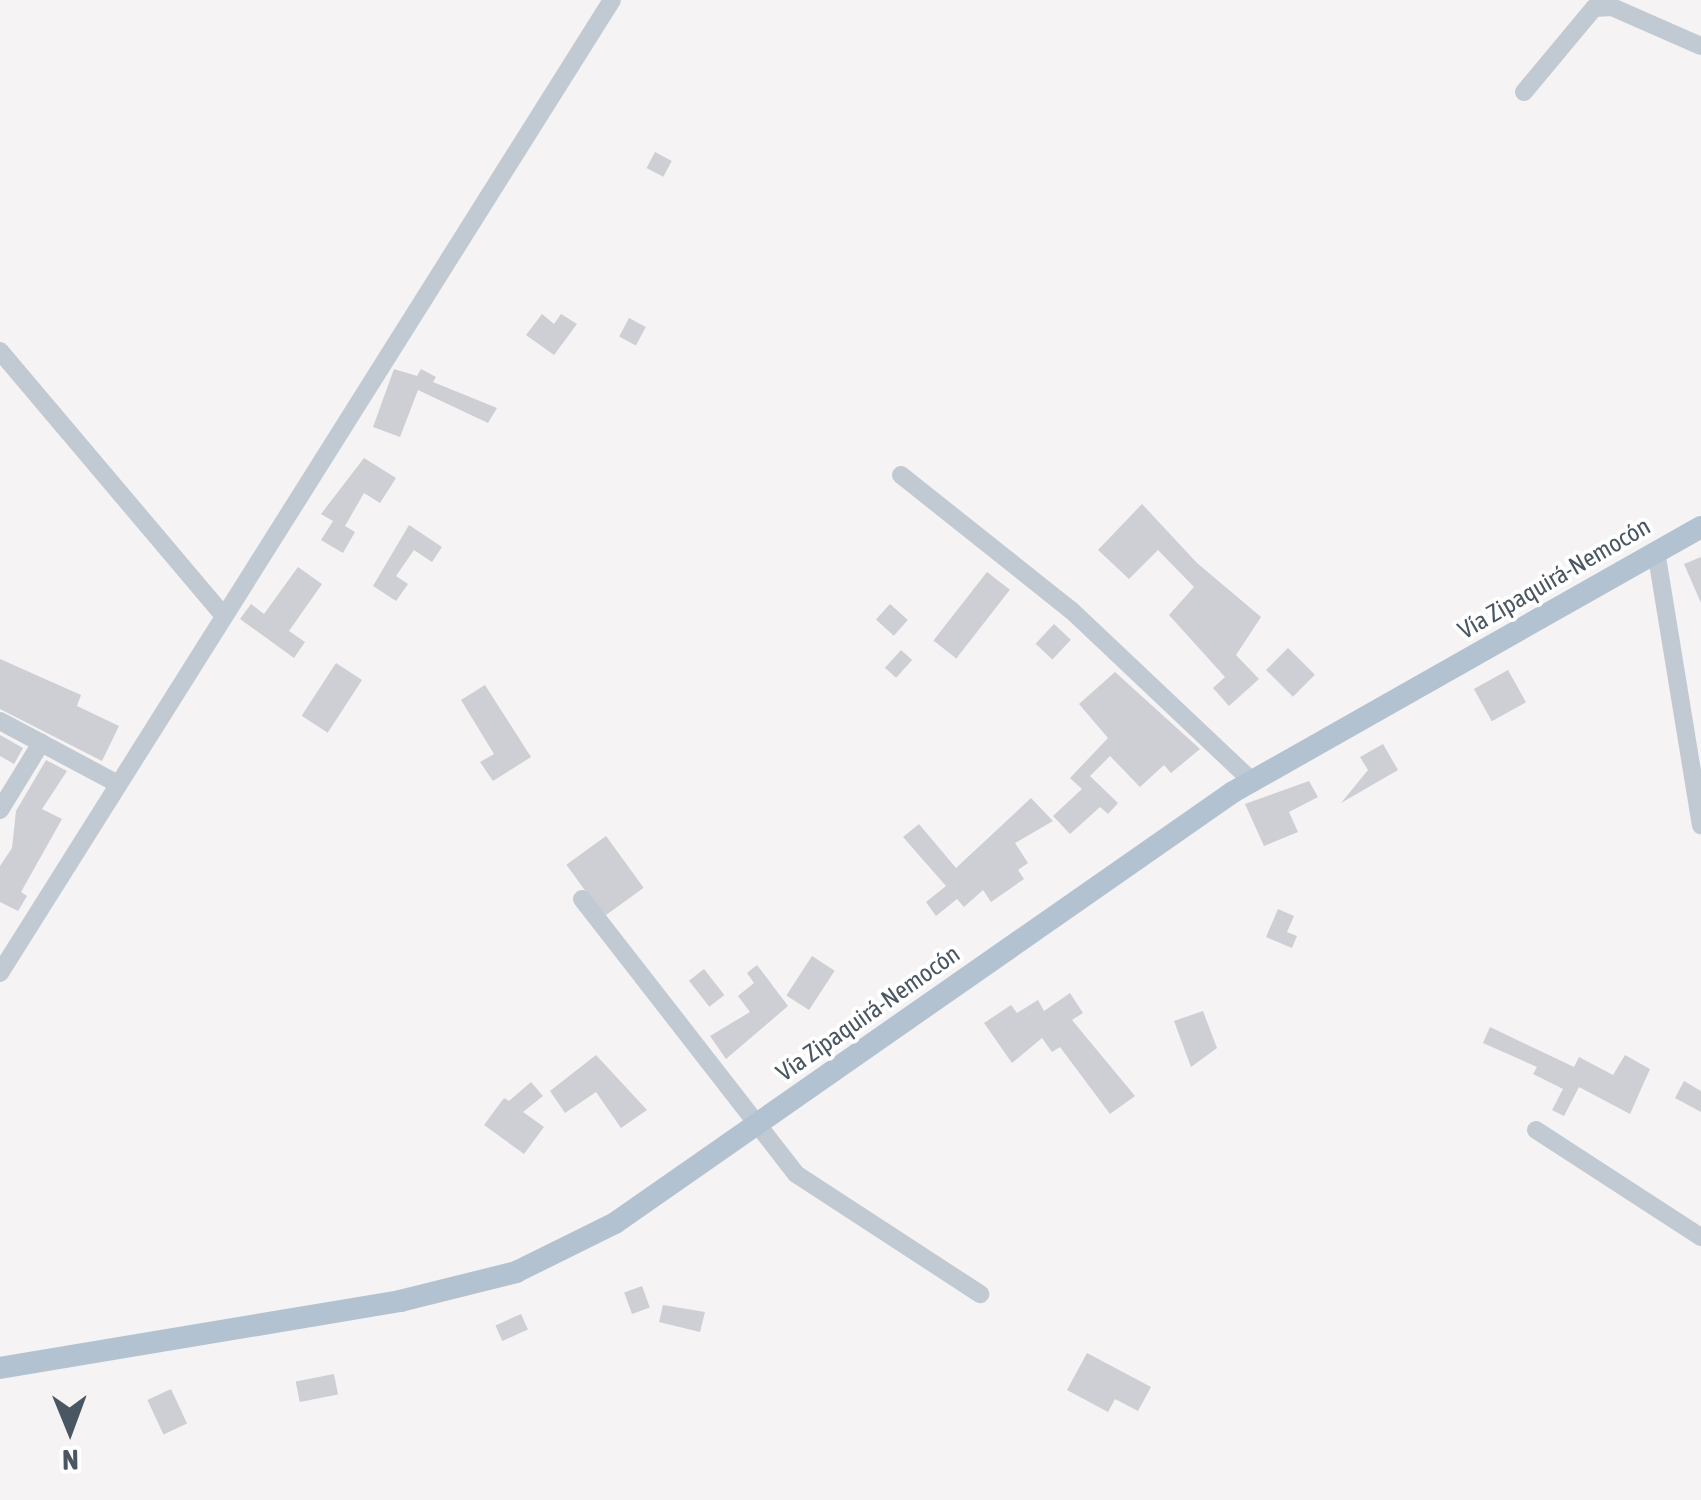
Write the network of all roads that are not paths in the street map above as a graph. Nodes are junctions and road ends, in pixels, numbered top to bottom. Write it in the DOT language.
graph roads {
  1 [pos="612,0"];
  2 [pos="1701,46"];
  3 [pos="1524,92"];
  4 [pos="0,351"];
  5 [pos="901,475"];
  6 [pos="1701,527"];
  7 [pos="1656,551"];
  8 [pos="223,616"];
  9 [pos="0,722"];
  10 [pos="41,743"];
  11 [pos="1252,782"];
  12 [pos="118,784"];
  13 [pos="0,810"];
  14 [pos="1701,825"];
  15 [pos="582,898"];
  16 [pos="0,973"];
  17 [pos="754,1126"];
  18 [pos="1536,1130"];
  19 [pos="1701,1237"];
  20 [pos="980,1294"];
  21 [pos="0,1368"];
  1 -- 8 [label="street"];
  2 -- 3 [label="street"];
  4 -- 8 [label="street"];
  5 -- 11 [label="street"];
  6 -- 7 [label="main road, Vía Zipaquirá-Nemocón"];
  7 -- 11 [label="main road, Vía Zipaquirá-Nemocón"];
  7 -- 14 [label="street"];
  8 -- 12 [label="street"];
  9 -- 10 [label="street"];
  10 -- 12 [label="street"];
  10 -- 13 [label="street"];
  11 -- 17 [label="main road, Vía Zipaquirá-Nemocón"];
  12 -- 16 [label="street"];
  15 -- 17 [label="street"];
  17 -- 20 [label="street"];
  17 -- 21 [label="main road, Vía Zipaquirá-Nemocón"];
  18 -- 19 [label="street"];
}
